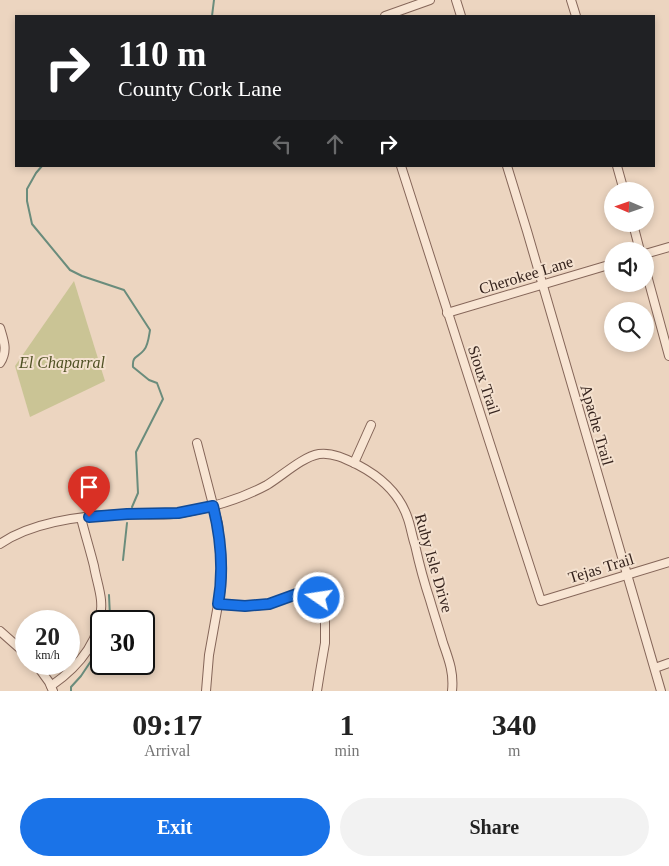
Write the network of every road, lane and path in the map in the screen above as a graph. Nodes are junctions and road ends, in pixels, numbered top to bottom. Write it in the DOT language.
graph roads {
  1 [pos="430,0"];
  2 [pos="456,0"];
  3 [pos="571,0"];
  4 [pos="388,15"];
  5 [pos="461,15"];
  6 [pos="576,15"];
  7 [pos="402,167"];
  8 [pos="507,167"];
  9 [pos="617,167"];
  10 [pos="621,182"];
  11 [pos="669,247"];
  12 [pos="654,251"];
  13 [pos="604,266"];
  14 [pos="542,284"];
  15 [pos="652,292"];
  16 [pos="447,313"];
  17 [pos="0,328"];
  18 [pos="669,356"];
  19 [pos="0,363"];
  20 [pos="371,425"];
  21 [pos="197,443"];
  22 [pos="354,463"];
  23 [pos="213,506"];
  24 [pos="82,518"];
  25 [pos="0,544"];
  26 [pos="669,562"];
  27 [pos="628,574"];
  28 [pos="541,601"];
  29 [pos="218,604"];
  30 [pos="0,631"];
  31 [pos="15,644"];
  32 [pos="669,663"];
  33 [pos="655,668"];
  34 [pos="43,675"];
  35 [pos="52,688"];
  36 [pos="206,691"];
  37 [pos="317,691"];
  38 [pos="452,691"];
  39 [pos="661,691"];
  1 -- 4 [label="street"];
  2 -- 5 [label="street"];
  3 -- 6 [label="street"];
  7 -- 16 [label="street, Sioux Trail"];
  8 -- 14 [label="street, Apache Trail"];
  9 -- 10 [label="street"];
  11 -- 12 [label="street"];
  13 -- 14 [label="street, Cherokee Lane"];
  14 -- 16 [label="street, Cherokee Lane"];
  14 -- 27 [label="street, Apache Trail"];
  15 -- 18 [label="street"];
  16 -- 28 [label="street, Sioux Trail"];
  17 -- 19 [label="street"];
  20 -- 22 [label="street"];
  21 -- 23 [label="street"];
  22 -- 23 [label="street, Ruby Isle Drive"];
  22 -- 38 [label="street, Ruby Isle Drive"];
  23 -- 24 [label="street, Ruby Isle Drive"];
  23 -- 29 [label="street"];
  24 -- 25 [label="street, Ruby Isle Drive"];
  24 -- 35 [label="street"];
  26 -- 27 [label="street, Tejas Trail"];
  27 -- 28 [label="street, Tejas Trail"];
  27 -- 33 [label="street, Apache Trail"];
  29 -- 36 [label="street"];
  29 -- 37 [label="street"];
  30 -- 31 [label="street"];
  32 -- 33 [label="street"];
  33 -- 39 [label="street, Apache Trail"];
  34 -- 35 [label="street"];
}
